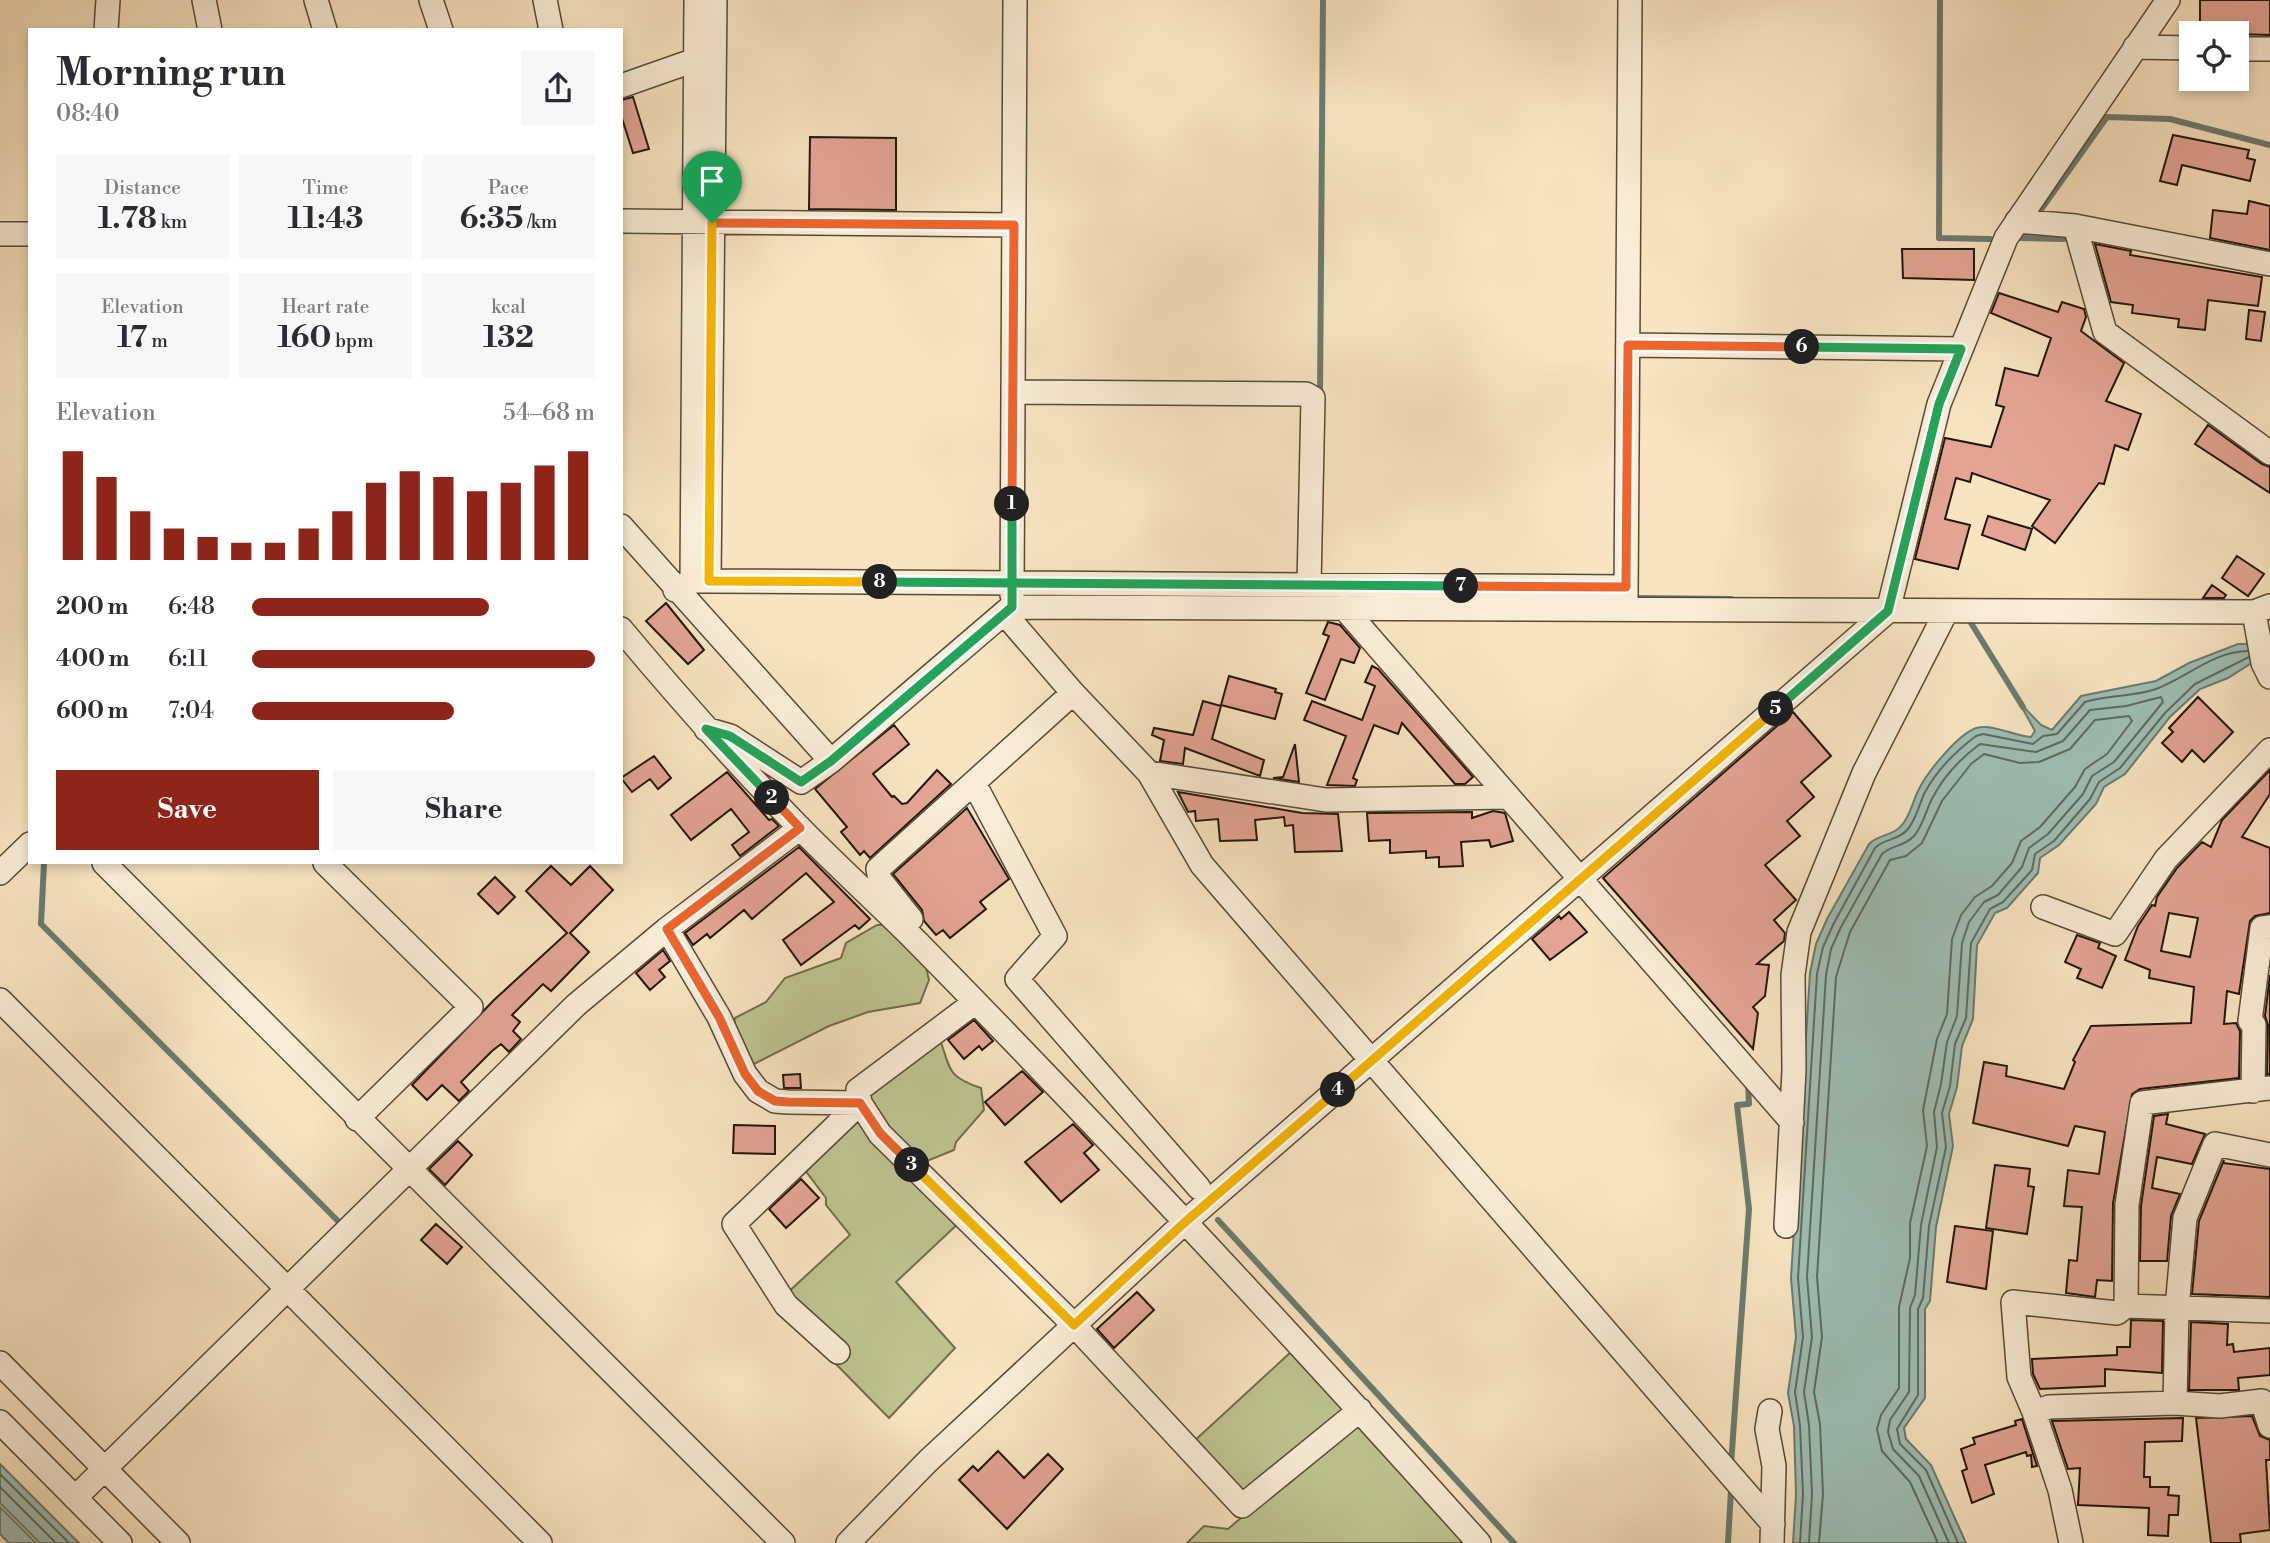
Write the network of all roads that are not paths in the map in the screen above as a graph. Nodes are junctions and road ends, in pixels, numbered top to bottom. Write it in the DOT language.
graph roads {
  1 [pos="108,0"];
  2 [pos="204,0"];
  3 [pos="316,0"];
  4 [pos="431,0"];
  5 [pos="545,0"];
  6 [pos="696,0"];
  7 [pos="715,0"];
  8 [pos="1015,0"];
  9 [pos="1630,0"];
  10 [pos="2168,0"];
  11 [pos="106,28"];
  12 [pos="210,28"];
  13 [pos="324,28"];
  14 [pos="440,28"];
  15 [pos="551,28"];
  16 [pos="2135,47"];
  17 [pos="2179,48"];
  18 [pos="2249,49"];
  19 [pos="2270,49"];
  20 [pos="695,60"];
  21 [pos="623,85"];
  22 [pos="623,221"];
  23 [pos="2017,221"];
  24 [pos="703,223"];
  25 [pos="1014,225"];
  26 [pos="2075,226"];
  27 [pos="0,234"];
  28 [pos="28,234"];
  29 [pos="2270,264"];
  30 [pos="1628,345"];
  31 [pos="1961,349"];
  32 [pos="1013,392"];
  33 [pos="2270,453"];
  34 [pos="623,528"];
  35 [pos="1012,583"];
  36 [pos="692,584"];
  37 [pos="1309,585"];
  38 [pos="1626,587"];
  39 [pos="1344,608"];
  40 [pos="1008,610"];
  41 [pos="1626,611"];
  42 [pos="1888,611"];
  43 [pos="1946,611"];
  44 [pos="2264,611"];
  45 [pos="623,631"];
  46 [pos="2267,670"];
  47 [pos="1073,694"];
  48 [pos="706,729"];
  49 [pos="2270,750"];
  50 [pos="831,761"];
  51 [pos="1149,773"];
  52 [pos="975,785"];
  53 [pos="1508,796"];
  54 [pos="800,828"];
  55 [pos="28,846"];
  56 [pos="105,864"];
  57 [pos="326,864"];
  58 [pos="0,873"];
  59 [pos="1582,880"];
  60 [pos="2043,907"];
  61 [pos="2270,927"];
  62 [pos="667,929"];
  63 [pos="914,940"];
  64 [pos="0,1000"];
  65 [pos="974,1003"];
  66 [pos="1372,1060"];
  67 [pos="2261,1089"];
  68 [pos="860,1103"];
  69 [pos="357,1119"];
  70 [pos="1792,1122"];
  71 [pos="2270,1155"];
  72 [pos="408,1169"];
  73 [pos="1199,1188"];
  74 [pos="1184,1223"];
  75 [pos="1786,1226"];
  76 [pos="286,1289"];
  77 [pos="2126,1306"];
  78 [pos="2177,1308"];
  79 [pos="2270,1311"];
  80 [pos="1074,1325"];
  81 [pos="838,1352"];
  82 [pos="0,1363"];
  83 [pos="2175,1403"];
  84 [pos="1360,1410"];
  85 [pos="1770,1410"];
  86 [pos="2034,1412"];
  87 [pos="0,1422"];
  88 [pos="2270,1426"];
  89 [pos="106,1470"];
  90 [pos="75,1498"];
  91 [pos="1773,1534"];
  92 [pos="120,1543"];
  93 [pos="178,1543"];
  94 [pos="541,1543"];
  95 [pos="783,1543"];
  96 [pos="848,1543"];
  97 [pos="1479,1543"];
  98 [pos="2071,1543"];
  1 -- 11 [label="street"];
  2 -- 12 [label="street"];
  3 -- 13 [label="street"];
  4 -- 14 [label="street"];
  5 -- 15 [label="street"];
  6 -- 20 [label="street"];
  7 -- 24 [label="street"];
  8 -- 25 [label="street"];
  9 -- 30 [label="street"];
  10 -- 16 [label="street"];
  16 -- 17 [label="street"];
  16 -- 23 [label="street"];
  18 -- 19 [label="street"];
  20 -- 21 [label="street"];
  20 -- 24 [label="street"];
  22 -- 24 [label="street"];
  23 -- 26 [label="street"];
  23 -- 31 [label="street"];
  24 -- 25 [label="street"];
  24 -- 36 [label="street"];
  25 -- 32 [label="street"];
  26 -- 29 [label="street"];
  26 -- 33 [label="street"];
  27 -- 28 [label="street"];
  30 -- 31 [label="street"];
  30 -- 38 [label="street"];
  31 -- 42 [label="street"];
  32 -- 35 [label="street"];
  32 -- 37 [label="street"];
  34 -- 36 [label="street"];
  35 -- 36 [label="street"];
  35 -- 37 [label="street"];
  35 -- 40 [label="street"];
  36 -- 50 [label="street"];
  37 -- 38 [label="street"];
  38 -- 41 [label="street"];
  39 -- 40 [label="street"];
  39 -- 41 [label="street"];
  39 -- 53 [label="street"];
  40 -- 47 [label="street"];
  40 -- 50 [label="street"];
  41 -- 42 [label="street"];
  42 -- 43 [label="street"];
  42 -- 59 [label="street"];
  43 -- 44 [label="street"];
  43 -- 70 [label="street"];
  44 -- 46 [label="street"];
  45 -- 48 [label="street"];
  47 -- 51 [label="street"];
  47 -- 52 [label="street"];
  48 -- 50 [label="street"];
  48 -- 54 [label="street"];
  49 -- 60 [label="street"];
  51 -- 53 [label="street"];
  51 -- 66 [label="street"];
  52 -- 63 [label="street"];
  52 -- 73 [label="street"];
  53 -- 59 [label="street"];
  54 -- 62 [label="street"];
  54 -- 63 [label="street"];
  55 -- 58 [label="street"];
  56 -- 69 [label="street"];
  57 -- 69 [label="street"];
  59 -- 66 [label="street"];
  59 -- 70 [label="street"];
  61 -- 67 [label="street"];
  62 -- 68 [label="street"];
  62 -- 72 [label="street"];
  63 -- 65 [label="street"];
  64 -- 76 [label="street"];
  65 -- 68 [label="street"];
  65 -- 74 [label="street"];
  66 -- 74 [label="street"];
  66 -- 91 [label="street"];
  67 -- 77 [label="street"];
  68 -- 80 [label="street"];
  68 -- 81 [label="street"];
  69 -- 72 [label="street"];
  70 -- 75 [label="street"];
  71 -- 78 [label="street"];
  72 -- 76 [label="street"];
  72 -- 95 [label="street"];
  74 -- 80 [label="street"];
  74 -- 84 [label="street"];
  76 -- 89 [label="street"];
  76 -- 94 [label="street"];
  77 -- 78 [label="street"];
  77 -- 86 [label="street"];
  78 -- 79 [label="street"];
  78 -- 83 [label="street"];
  80 -- 84 [label="street"];
  80 -- 96 [label="street"];
  82 -- 89 [label="street"];
  83 -- 86 [label="street"];
  83 -- 88 [label="street"];
  84 -- 97 [label="street"];
  85 -- 91 [label="street"];
  86 -- 98 [label="street"];
  87 -- 90 [label="street"];
  89 -- 90 [label="street"];
  89 -- 93 [label="street"];
  90 -- 92 [label="street"];
}
